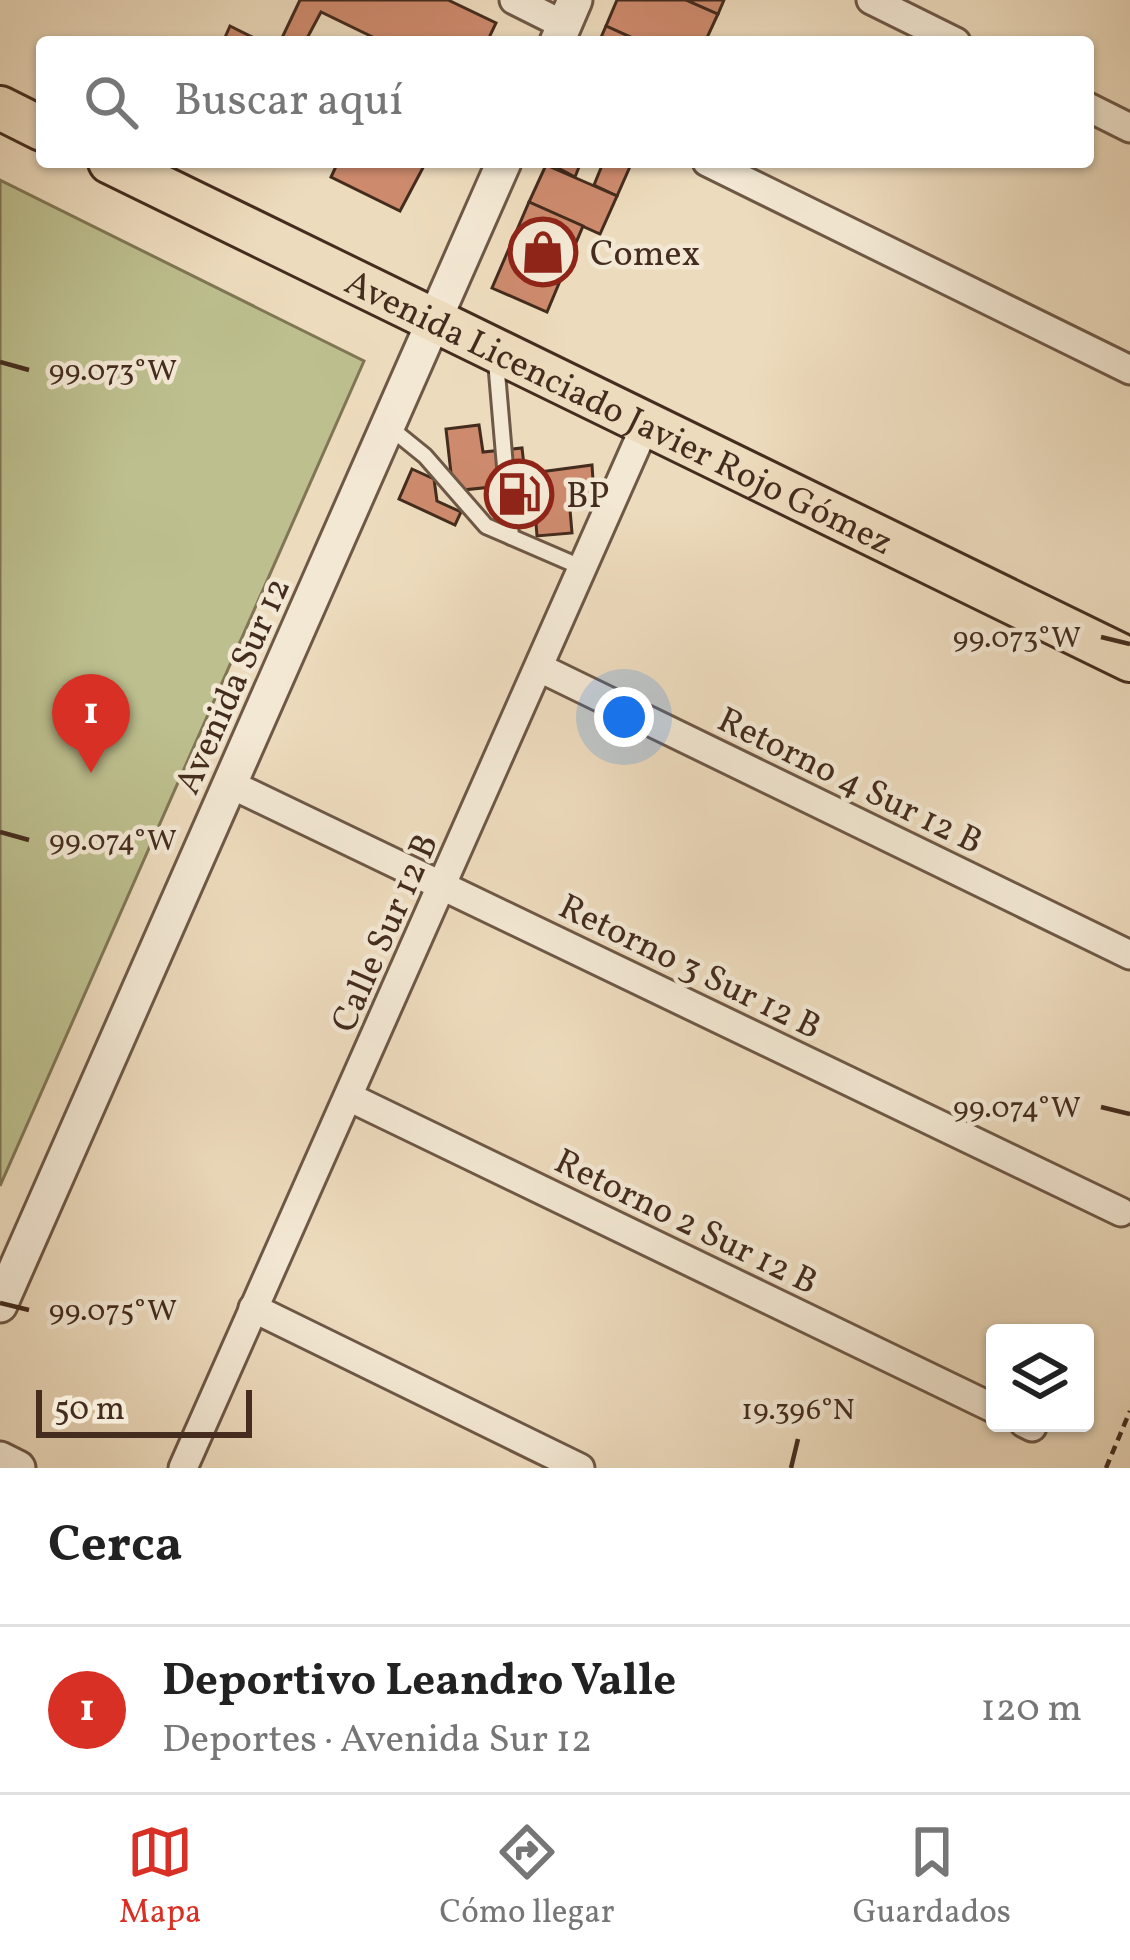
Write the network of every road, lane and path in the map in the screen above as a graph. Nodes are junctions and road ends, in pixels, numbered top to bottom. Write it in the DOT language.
graph roads {
  1 [pos="514,0"];
  2 [pos="872,0"];
  3 [pos="566,22"];
  4 [pos="944,36"];
  5 [pos="0,108"];
  6 [pos="1094,110"];
  7 [pos="36,126"];
  8 [pos="1130,128"];
  9 [pos="122,168"];
  10 [pos="501,168"];
  11 [pos="719,168"];
  12 [pos="435,320"];
  13 [pos="495,350"];
  14 [pos="1130,370"];
  15 [pos="646,424"];
  16 [pos="388,426"];
  17 [pos="512,537"];
  18 [pos="583,568"];
  19 [pos="1130,660"];
  20 [pos="540,668"];
  21 [pos="230,784"];
  22 [pos="443,886"];
  23 [pos="1130,955"];
  24 [pos="349,1096"];
  25 [pos="1121,1212"];
  26 [pos="0,1304"];
  27 [pos="253,1308"];
  28 [pos="986,1405"];
  29 [pos="1130,1412"];
  30 [pos="0,1459"];
  31 [pos="17,1468"];
  32 [pos="183,1468"];
  33 [pos="580,1468"];
  34 [pos="1106,1468"];
  1 -- 3 [label="street"];
  2 -- 4 [label="street"];
  5 -- 7 [label="main road"];
  6 -- 8 [label="street"];
  9 -- 12 [label="main road, Avenida Licenciado Javier Rojo Gómez"];
  10 -- 12 [label="street, Avenida Sur 12"];
  11 -- 14 [label="street"];
  12 -- 13 [label="main road, Avenida Licenciado Javier Rojo Gómez"];
  12 -- 16 [label="street, Avenida Sur 12"];
  13 -- 15 [label="main road, Avenida Licenciado Javier Rojo Gómez"];
  13 -- 17 [label="lane"];
  15 -- 18 [label="street, Calle Sur 12 B"];
  15 -- 19 [label="main road, Avenida Licenciado Javier Rojo Gómez"];
  16 -- 17 [label="lane"];
  16 -- 21 [label="street, Avenida Sur 12"];
  17 -- 18 [label="lane"];
  18 -- 20 [label="street, Calle Sur 12 B"];
  20 -- 22 [label="street, Calle Sur 12 B"];
  20 -- 23 [label="street, Retorno 4 Sur 12 B"];
  21 -- 22 [label="street, Retorno 3 Sur 12 B"];
  21 -- 26 [label="street, Avenida Sur 12"];
  22 -- 24 [label="street, Calle Sur 12 B"];
  22 -- 25 [label="street, Retorno 3 Sur 12 B"];
  24 -- 27 [label="street, Calle Sur 12 B"];
  24 -- 28 [label="street, Retorno 2 Sur 12 B"];
  27 -- 32 [label="street, Calle Sur 12 B"];
  27 -- 33 [label="street"];
  29 -- 34 [label="path"];
  30 -- 31 [label="street"];
}
